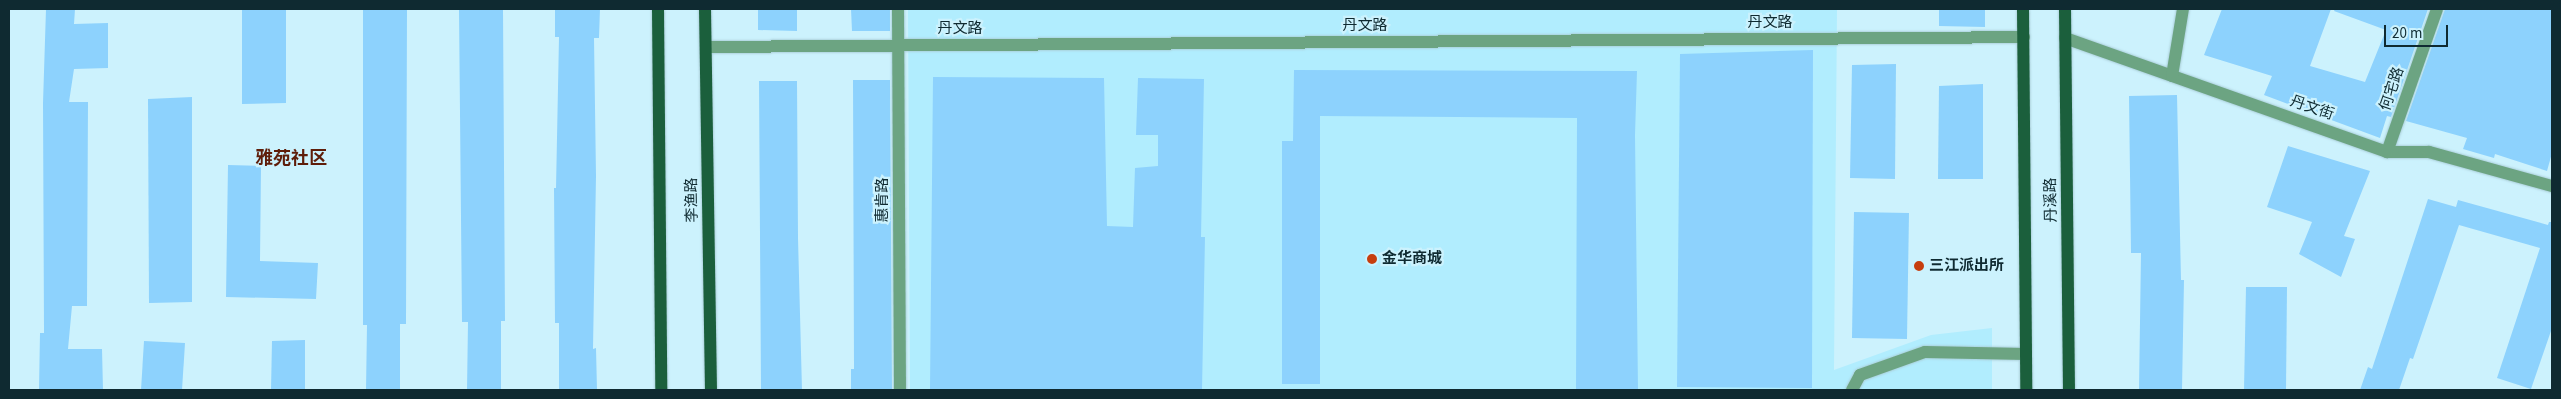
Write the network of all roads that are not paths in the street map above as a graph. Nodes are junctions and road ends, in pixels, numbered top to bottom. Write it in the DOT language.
graph roads {
  1 [pos="658,9"];
  2 [pos="705,9"];
  3 [pos="898,9"];
  4 [pos="2024,9"];
  5 [pos="2065,9"];
  6 [pos="2183,9"];
  7 [pos="2437,9"];
  8 [pos="2024,37"];
  9 [pos="2065,38"];
  10 [pos="898,45"];
  11 [pos="706,47"];
  12 [pos="2172,76"];
  13 [pos="2387,152"];
  14 [pos="2552,186"];
  15 [pos="2026,354"];
  16 [pos="661,390"];
  17 [pos="711,390"];
  18 [pos="900,390"];
  19 [pos="1852,390"];
  20 [pos="2026,390"];
  21 [pos="2069,390"];
  1 -- 16 [label="main road"];
  2 -- 11 [label="main road, 李渔路"];
  3 -- 10 [label="street, 惠肯路"];
  4 -- 8 [label="main road, 丹溪路"];
  5 -- 9 [label="main road, 丹溪路"];
  6 -- 12 [label="street"];
  7 -- 13 [label="street, 何宅路"];
  8 -- 10 [label="street, 丹文路"];
  8 -- 15 [label="main road, 丹溪路"];
  9 -- 12 [label="street, 丹文街"];
  9 -- 21 [label="main road, 丹溪路"];
  10 -- 11 [label="street, 丹文路"];
  10 -- 18 [label="street, 惠肯路"];
  11 -- 17 [label="main road, 李渔路"];
  12 -- 13 [label="street, 丹文街"];
  13 -- 14 [label="street, 丹文街"];
  15 -- 19 [label="street"];
  15 -- 20 [label="main road, 丹溪路"];
}
